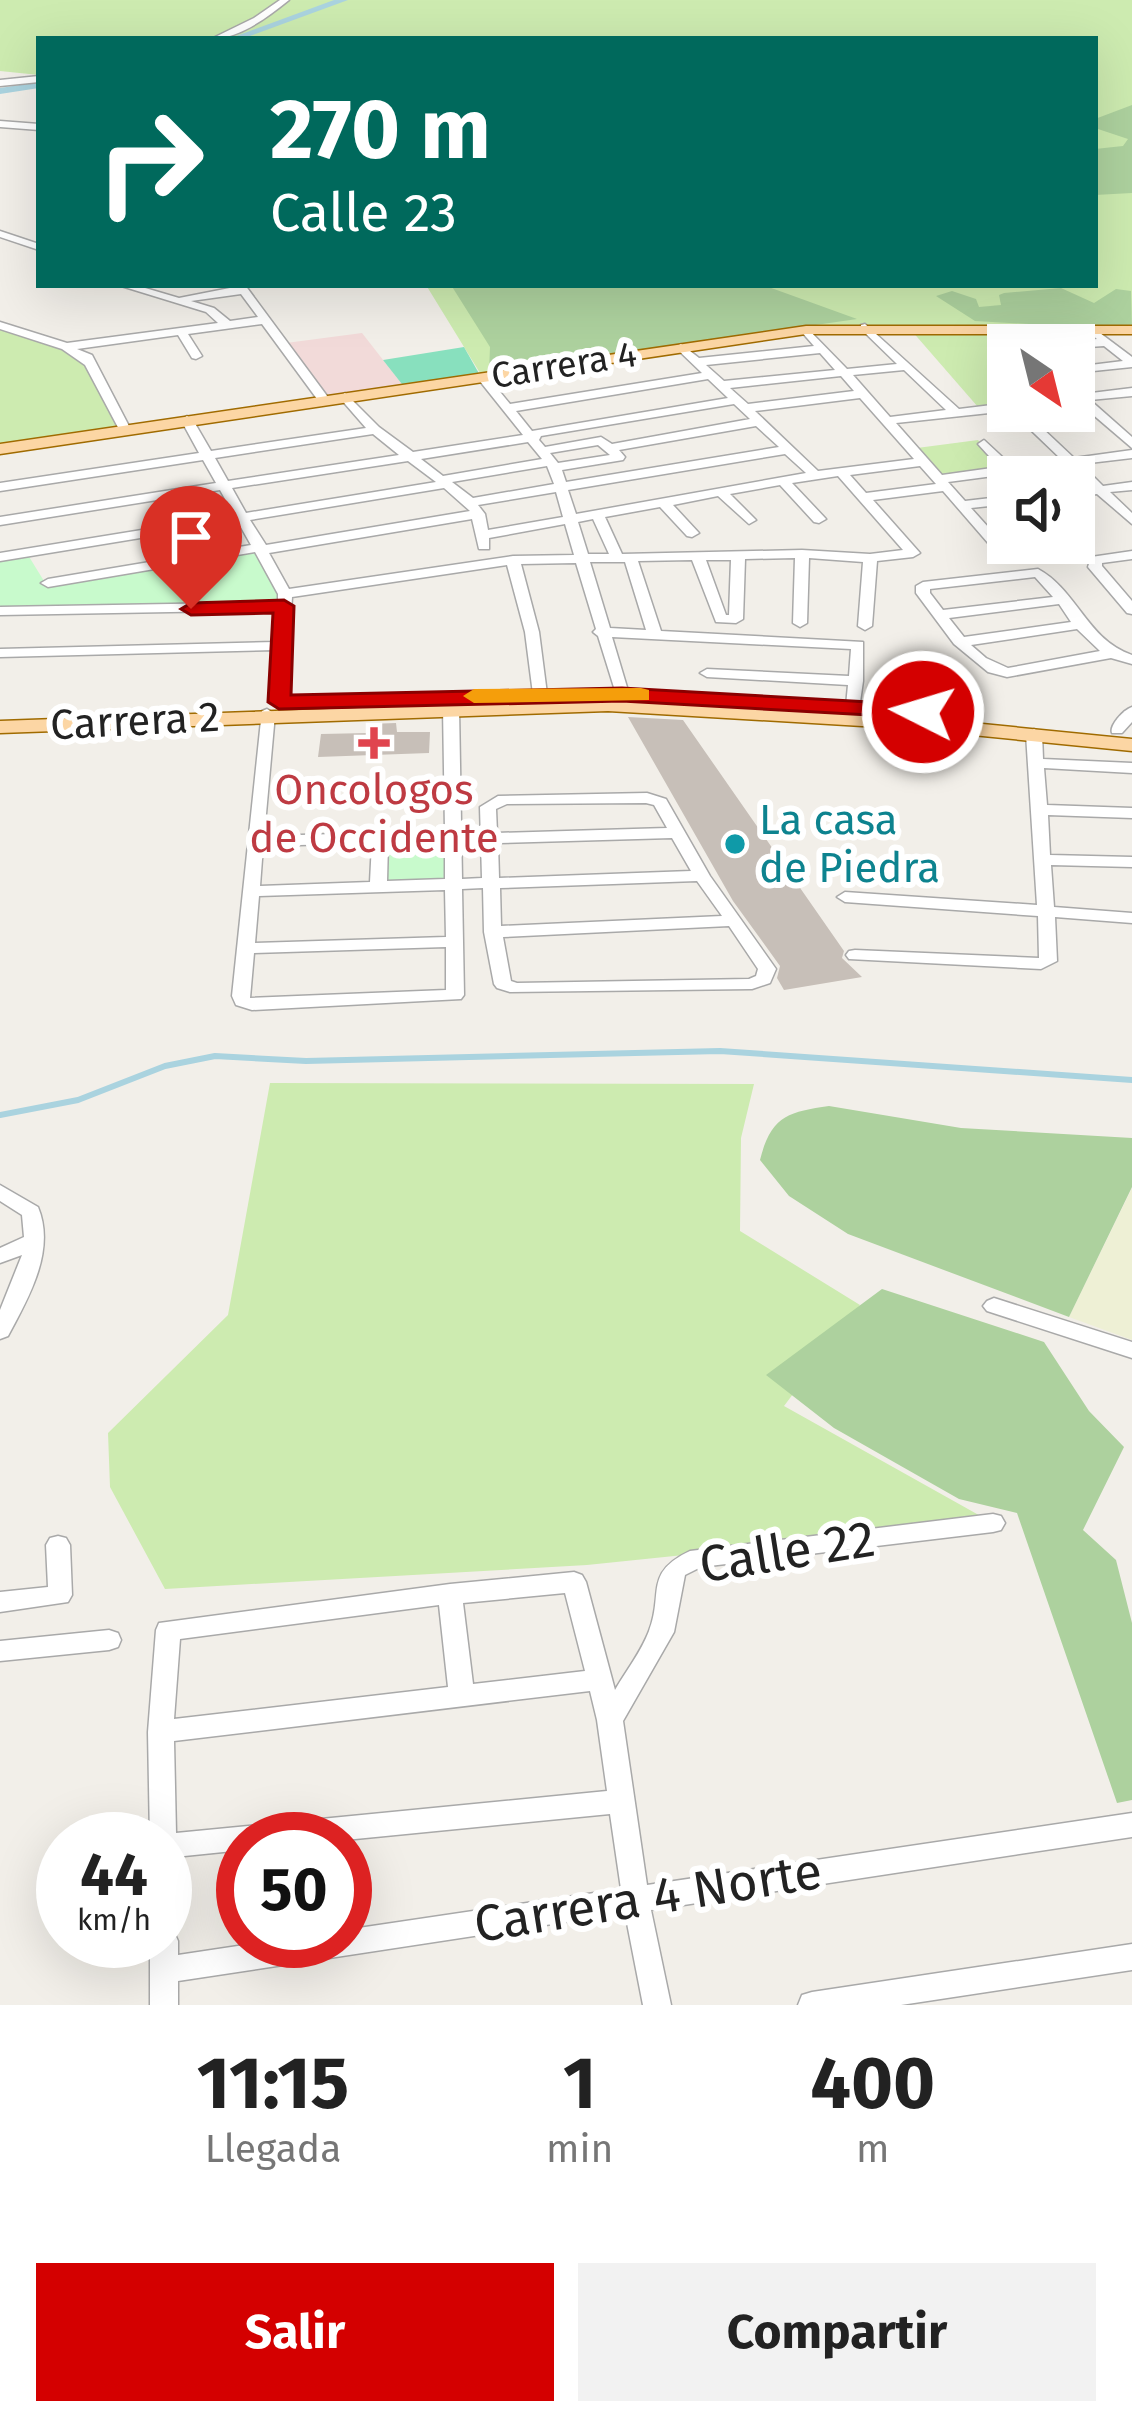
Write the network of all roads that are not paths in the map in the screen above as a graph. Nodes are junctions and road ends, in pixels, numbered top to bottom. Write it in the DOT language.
graph roads {
  1 [pos="285,0"];
  2 [pos="222,36"];
  3 [pos="36,79"];
  4 [pos="0,83"];
  5 [pos="0,124"];
  6 [pos="36,127"];
  7 [pos="0,233"];
  8 [pos="36,246"];
  9 [pos="131,288"];
  10 [pos="237,288"];
  11 [pos="243,288"];
  12 [pos="172,302"];
  13 [pos="264,320"];
  14 [pos="0,325"];
  15 [pos="227,325"];
  16 [pos="866,327"];
  17 [pos="987,328"];
  18 [pos="806,330"];
  19 [pos="1095,330"];
  20 [pos="1132,330"];
  21 [pos="183,331"];
  22 [pos="1095,333"];
  23 [pos="1106,342"];
  24 [pos="1095,343"];
  25 [pos="81,345"];
  26 [pos="66,347"];
  27 [pos="681,347"];
  28 [pos="822,349"];
  29 [pos="196,356"];
  30 [pos="697,362"];
  31 [pos="90,363"];
  32 [pos="902,364"];
  33 [pos="1132,364"];
  34 [pos="1095,368"];
  35 [pos="843,372"];
  36 [pos="483,378"];
  37 [pos="717,380"];
  38 [pos="1132,392"];
  39 [pos="862,394"];
  40 [pos="1095,395"];
  41 [pos="345,397"];
  42 [pos="324,400"];
  43 [pos="743,404"];
  44 [pos="509,408"];
  45 [pos="987,409"];
  46 [pos="1095,412"];
  47 [pos="952,413"];
  48 [pos="187,420"];
  49 [pos="885,421"];
  50 [pos="764,424"];
  51 [pos="1132,424"];
  52 [pos="1113,427"];
  53 [pos="124,430"];
  54 [pos="375,430"];
  55 [pos="1039,432"];
  56 [pos="534,435"];
  57 [pos="984,444"];
  58 [pos="1132,444"];
  59 [pos="0,449"];
  60 [pos="790,449"];
  61 [pos="1132,454"];
  62 [pos="205,456"];
  63 [pos="996,456"];
  64 [pos="1065,456"];
  65 [pos="409,457"];
  66 [pos="551,459"];
  67 [pos="1095,460"];
  68 [pos="924,462"];
  69 [pos="841,472"];
  70 [pos="987,474"];
  71 [pos="815,475"];
  72 [pos="783,481"];
  73 [pos="444,482"];
  74 [pos="943,483"];
  75 [pos="1095,485"];
  76 [pos="224,486"];
  77 [pos="1132,486"];
  78 [pos="0,487"];
  79 [pos="561,487"];
  80 [pos="1100,490"];
  81 [pos="1095,491"];
  82 [pos="721,492"];
  83 [pos="863,497"];
  84 [pos="664,503"];
  85 [pos="987,503"];
  86 [pos="963,506"];
  87 [pos="474,508"];
  88 [pos="598,514"];
  89 [pos="242,517"];
  90 [pos="573,519"];
  91 [pos="819,519"];
  92 [pos="749,520"];
  93 [pos="1132,520"];
  94 [pos="0,521"];
  95 [pos="692,533"];
  96 [pos="987,533"];
  97 [pos="484,536"];
  98 [pos="261,549"];
  99 [pos="802,554"];
  100 [pos="738,555"];
  101 [pos="1132,555"];
  102 [pos="0,557"];
  103 [pos="583,557"];
  104 [pos="698,558"];
  105 [pos="870,558"];
  106 [pos="624,559"];
  107 [pos="513,560"];
  108 [pos="484,563"];
  109 [pos="48,583"];
  110 [pos="284,600"];
  111 [pos="1060,600"];
  112 [pos="1129,602"];
  113 [pos="0,611"];
  114 [pos="941,615"];
  115 [pos="800,623"];
  116 [pos="865,626"];
  117 [pos="1078,626"];
  118 [pos="600,632"];
  119 [pos="655,635"];
  120 [pos="962,642"];
  121 [pos="280,646"];
  122 [pos="0,653"];
  123 [pos="1108,654"];
  124 [pos="1132,660"];
  125 [pos="707,674"];
  126 [pos="856,681"];
  127 [pos="540,694"];
  128 [pos="622,694"];
  129 [pos="854,706"];
  130 [pos="273,708"];
  131 [pos="451,708"];
  132 [pos="0,710"];
  133 [pos="0,727"];
  134 [pos="1034,734"];
  135 [pos="1129,734"];
  136 [pos="1036,763"];
  137 [pos="1132,768"];
  138 [pos="1040,810"];
  139 [pos="1132,813"];
  140 [pos="679,833"];
  141 [pos="453,836"];
  142 [pos="380,838"];
  143 [pos="490,838"];
  144 [pos="255,841"];
  145 [pos="1044,860"];
  146 [pos="1132,862"];
  147 [pos="702,876"];
  148 [pos="493,883"];
  149 [pos="454,884"];
  150 [pos="378,887"];
  151 [pos="250,891"];
  152 [pos="845,897"];
  153 [pos="1046,911"];
  154 [pos="1132,918"];
  155 [pos="734,921"];
  156 [pos="493,932"];
  157 [pos="454,941"];
  158 [pos="246,947"];
  159 [pos="855,955"];
  160 [pos="0,1192"];
  161 [pos="37,1239"];
  162 [pos="0,1256"];
  163 [pos="994,1306"];
  164 [pos="0,1331"];
  165 [pos="1132,1350"];
  166 [pos="993,1523"];
  167 [pos="58,1544"];
  168 [pos="450,1594"];
  169 [pos="0,1601"];
  170 [pos="109,1640"];
  171 [pos="0,1651"];
  172 [pos="598,1680"];
  173 [pos="462,1698"];
  174 [pos="610,1720"];
  175 [pos="161,1732"];
  176 [pos="622,1801"];
  177 [pos="163,1812"];
  178 [pos="1132,1825"];
  179 [pos="192,1840"];
  180 [pos="636,1902"];
  181 [pos="192,1953"];
  182 [pos="1132,1957"];
  183 [pos="164,1968"];
  184 [pos="164,2005"];
  185 [pos="657,2005"];
  186 [pos="812,2005"];
  1 -- 2 [label="street"];
  3 -- 4 [label="street"];
  5 -- 6 [label="street"];
  7 -- 8 [label="street"];
  9 -- 12 [label="street"];
  10 -- 12 [label="street"];
  11 -- 13 [label="street"];
  12 -- 15 [label="street"];
  12 -- 21 [label="street"];
  13 -- 15 [label="street"];
  13 -- 42 [label="street"];
  14 -- 26 [label="street"];
  15 -- 21 [label="street"];
  16 -- 17 [label="main road, Carrera 4"];
  16 -- 18 [label="main road, Carrera 4"];
  16 -- 32 [label="street"];
  18 -- 27 [label="main road, Carrera 4"];
  18 -- 28 [label="street"];
  19 -- 20 [label="main road, Carrera 4"];
  21 -- 25 [label="street"];
  21 -- 29 [label="street"];
  22 -- 23 [label="street"];
  23 -- 24 [label="street"];
  23 -- 33 [label="street"];
  25 -- 26 [label="street"];
  25 -- 31 [label="street"];
  26 -- 31 [label="street"];
  27 -- 30 [label="street"];
  27 -- 36 [label="main road, Carrera 4"];
  28 -- 30 [label="street"];
  28 -- 35 [label="street"];
  30 -- 37 [label="street"];
  31 -- 53 [label="street"];
  32 -- 35 [label="street"];
  32 -- 47 [label="street"];
  33 -- 34 [label="street"];
  35 -- 37 [label="street"];
  35 -- 39 [label="street"];
  36 -- 41 [label="main road, Carrera 4"];
  36 -- 44 [label="street"];
  37 -- 43 [label="street"];
  37 -- 44 [label="street"];
  38 -- 40 [label="street"];
  39 -- 43 [label="street"];
  39 -- 49 [label="street"];
  41 -- 42 [label="main road, Carrera 4"];
  41 -- 54 [label="street"];
  42 -- 48 [label="main road, Carrera 4"];
  43 -- 50 [label="street"];
  43 -- 56 [label="street"];
  44 -- 56 [label="street"];
  45 -- 47 [label="street"];
  46 -- 52 [label="street"];
  47 -- 49 [label="street"];
  48 -- 53 [label="main road, Carrera 4"];
  48 -- 62 [label="street"];
  49 -- 68 [label="street"];
  50 -- 60 [label="street"];
  50 -- 66 [label="street"];
  51 -- 52 [label="street"];
  52 -- 58 [label="street"];
  53 -- 59 [label="main road, Carrera 4"];
  54 -- 62 [label="street"];
  54 -- 65 [label="street"];
  55 -- 64 [label="street"];
  56 -- 65 [label="street"];
  56 -- 66 [label="street"];
  57 -- 63 [label="street"];
  60 -- 71 [label="street"];
  60 -- 79 [label="street"];
  61 -- 67 [label="street"];
  62 -- 76 [label="street"];
  62 -- 78 [label="street"];
  65 -- 73 [label="street"];
  65 -- 76 [label="street"];
  66 -- 73 [label="street"];
  66 -- 79 [label="street"];
  68 -- 69 [label="street"];
  68 -- 74 [label="street"];
  69 -- 71 [label="street"];
  69 -- 83 [label="street"];
  70 -- 74 [label="street"];
  71 -- 72 [label="street"];
  72 -- 82 [label="street"];
  72 -- 91 [label="street"];
  73 -- 87 [label="street"];
  73 -- 89 [label="street"];
  74 -- 83 [label="street"];
  74 -- 86 [label="street"];
  75 -- 80 [label="street"];
  76 -- 89 [label="street"];
  76 -- 94 [label="street"];
  77 -- 80 [label="street"];
  79 -- 87 [label="street"];
  79 -- 90 [label="street"];
  80 -- 81 [label="street"];
  80 -- 93 [label="street"];
  82 -- 84 [label="street"];
  82 -- 92 [label="street"];
  83 -- 105 [label="street"];
  84 -- 88 [label="street"];
  84 -- 95 [label="street"];
  85 -- 86 [label="street"];
  86 -- 96 [label="street"];
  87 -- 97 [label="street"];
  87 -- 98 [label="street"];
  88 -- 90 [label="street"];
  88 -- 106 [label="street"];
  89 -- 98 [label="street"];
  89 -- 102 [label="street"];
  90 -- 97 [label="street"];
  90 -- 103 [label="street"];
  97 -- 108 [label="street"];
  98 -- 109 [label="street"];
  98 -- 110 [label="street"];
  99 -- 100 [label="street"];
  99 -- 105 [label="street"];
  99 -- 115 [label="street"];
  100 -- 104 [label="street"];
  100 -- 104 [label="street"];
  101 -- 112 [label="street"];
  103 -- 106 [label="street"];
  103 -- 107 [label="street"];
  103 -- 118 [label="street"];
  104 -- 106 [label="street"];
  105 -- 116 [label="street"];
  106 -- 119 [label="street"];
  107 -- 108 [label="street"];
  107 -- 127 [label="street"];
  108 -- 110 [label="street"];
  110 -- 113 [label="street"];
  110 -- 121 [label="street"];
  111 -- 114 [label="street"];
  111 -- 114 [label="street"];
  111 -- 117 [label="street"];
  114 -- 120 [label="street"];
  117 -- 120 [label="street"];
  117 -- 123 [label="street"];
  118 -- 119 [label="street"];
  118 -- 128 [label="street"];
  119 -- 126 [label="street"];
  120 -- 123 [label="street"];
  121 -- 122 [label="street"];
  121 -- 130 [label="street"];
  123 -- 124 [label="street"];
  125 -- 126 [label="street"];
  126 -- 129 [label="street"];
  127 -- 128 [label="main road, Carrera 2"];
  127 -- 130 [label="main road, Carrera 2"];
  128 -- 129 [label="main road, Carrera 2"];
  129 -- 135 [label="main road, Carrera 2"];
  130 -- 131 [label="main road, Carrera 2"];
  130 -- 132 [label="main road, Carrera 2"];
  130 -- 133 [label="main road, Carrera 2"];
  130 -- 144 [label="street"];
  131 -- 134 [label="main road, Carrera 2"];
  131 -- 141 [label="street"];
  134 -- 135 [label="main road, Carrera 2"];
  134 -- 136 [label="street"];
  136 -- 137 [label="street"];
  136 -- 138 [label="street"];
  138 -- 139 [label="street"];
  138 -- 145 [label="street"];
  140 -- 143 [label="street"];
  140 -- 143 [label="street"];
  140 -- 147 [label="street"];
  141 -- 142 [label="street"];
  141 -- 149 [label="street"];
  142 -- 144 [label="street"];
  142 -- 150 [label="street"];
  143 -- 148 [label="street"];
  144 -- 151 [label="street"];
  145 -- 146 [label="street"];
  145 -- 153 [label="street"];
  147 -- 148 [label="street"];
  147 -- 155 [label="street"];
  148 -- 149 [label="street"];
  148 -- 156 [label="street"];
  149 -- 150 [label="street"];
  149 -- 157 [label="street"];
  150 -- 151 [label="street"];
  151 -- 158 [label="street"];
  152 -- 153 [label="street"];
  153 -- 154 [label="street"];
  153 -- 159 [label="street"];
  155 -- 156 [label="street"];
  155 -- 156 [label="street"];
  157 -- 158 [label="street"];
  157 -- 158 [label="street"];
  160 -- 161 [label="street"];
  161 -- 162 [label="street"];
  161 -- 164 [label="street"];
  163 -- 165 [label="street"];
  166 -- 174 [label="street, Calle 22"];
  167 -- 169 [label="street"];
  168 -- 172 [label="street"];
  168 -- 173 [label="street"];
  168 -- 175 [label="street"];
  170 -- 171 [label="street"];
  172 -- 173 [label="street"];
  172 -- 174 [label="street"];
  173 -- 175 [label="street"];
  174 -- 176 [label="street"];
  175 -- 177 [label="street"];
  176 -- 179 [label="street"];
  176 -- 180 [label="street"];
  178 -- 180 [label="street, Carrera 4 Norte"];
  180 -- 181 [label="street, Carrera 4 Norte"];
  180 -- 185 [label="street"];
  182 -- 186 [label="street"];
  183 -- 184 [label="street"];
}
